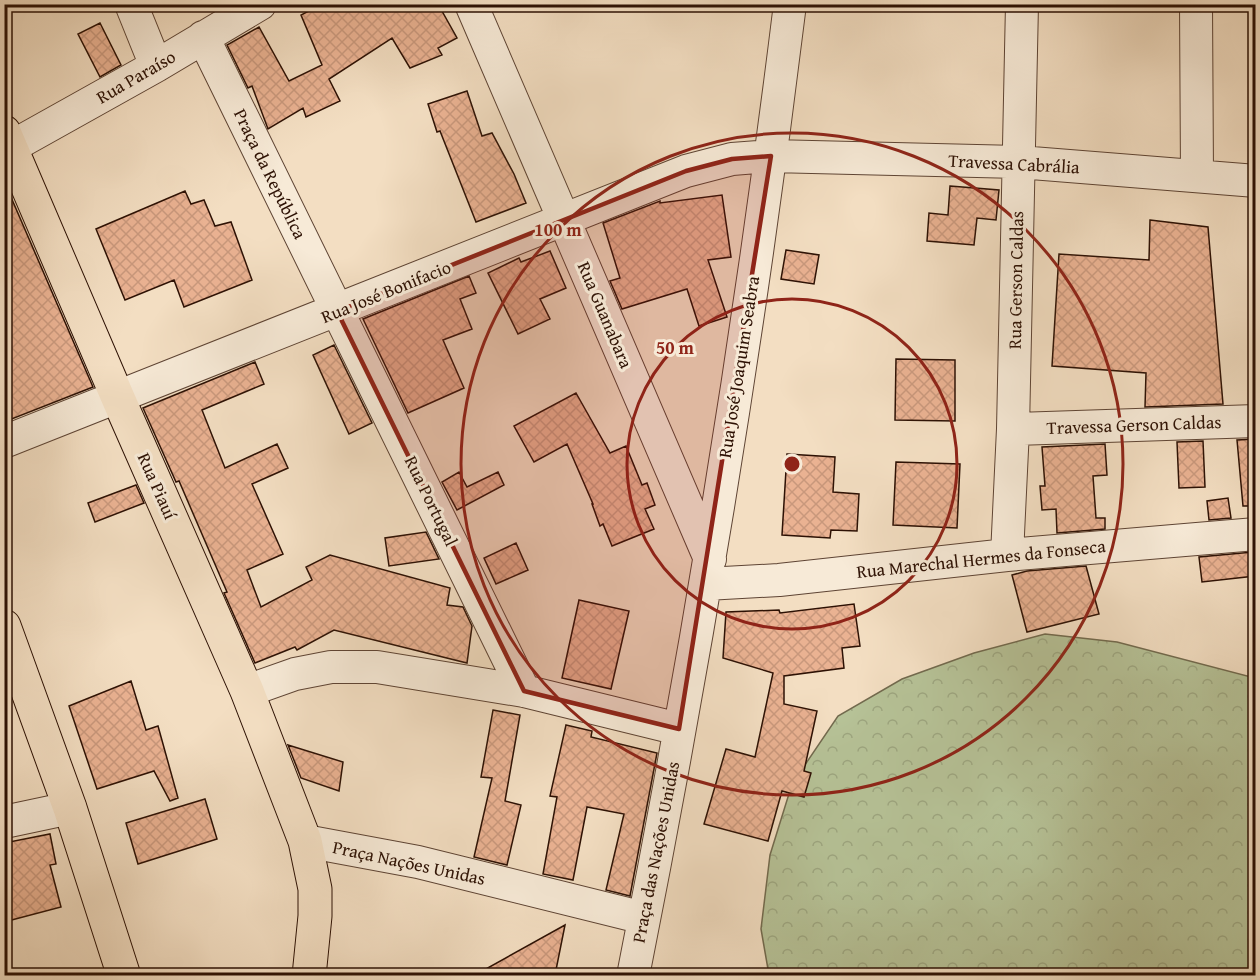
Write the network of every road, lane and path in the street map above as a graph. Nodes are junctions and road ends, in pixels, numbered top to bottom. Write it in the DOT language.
graph roads {
  1 [pos="131,4"];
  2 [pos="260,4"];
  3 [pos="471,4"];
  4 [pos="790,4"];
  5 [pos="1022,4"];
  6 [pos="1196,4"];
  7 [pos="203,37"];
  8 [pos="156,66"];
  9 [pos="8,140"];
  10 [pos="771,156"];
  11 [pos="1019,162"];
  12 [pos="1197,176"];
  13 [pos="1256,181"];
  14 [pos="564,220"];
  15 [pos="338,311"];
  16 [pos="118,398"];
  17 [pos="1256,421"];
  18 [pos="1013,429"];
  19 [pos="4,442"];
  20 [pos="1256,534"];
  21 [pos="1007,555"];
  22 [pos="708,571"];
  23 [pos="4,626"];
  24 [pos="247,691"];
  25 [pos="524,691"];
  26 [pos="679,729"];
  27 [pos="70,808"];
  28 [pos="4,822"];
  29 [pos="305,841"];
  30 [pos="644,918"];
  31 [pos="124,975"];
  32 [pos="309,975"];
  33 [pos="633,975"];
  1 -- 8 [label="street"];
  2 -- 7 [label="street, Rua Paraíso"];
  3 -- 14 [label="street, Rua Guanabara"];
  4 -- 10 [label="street, Rua José Joaquim Seabra"];
  5 -- 11 [label="street, Rua Gerson Caldas"];
  6 -- 12 [label="street"];
  7 -- 8 [label="street, Rua Paraíso"];
  7 -- 15 [label="street, Praça da República"];
  8 -- 9 [label="street, Rua Paraíso"];
  9 -- 16 [label="main road, Rua Piauí"];
  10 -- 11 [label="street, Travessa Cabrália"];
  10 -- 14 [label="street, Rua José Bonifacio"];
  10 -- 22 [label="street, Rua José Joaquim Seabra"];
  11 -- 12 [label="street, Travessa Cabrália"];
  11 -- 18 [label="street, Rua Gerson Caldas"];
  12 -- 13 [label="street, Travessa Cabrália"];
  14 -- 15 [label="street, Rua José Bonifacio"];
  14 -- 22 [label="street, Rua Guanabara"];
  15 -- 16 [label="street, Rua José Bonifacio"];
  15 -- 25 [label="street, Rua Portugal"];
  16 -- 19 [label="street, Rua José Bonifacio"];
  16 -- 24 [label="main road, Rua Piauí"];
  17 -- 18 [label="street, Travessa Gerson Caldas"];
  18 -- 21 [label="street, Rua Gerson Caldas"];
  20 -- 21 [label="street, Rua Marechal Hermes da Fonseca"];
  21 -- 22 [label="street, Rua Marechal Hermes da Fonseca"];
  22 -- 26 [label="street, Rua José Joaquim Seabra"];
  23 -- 27 [label="main road"];
  24 -- 25 [label="street"];
  24 -- 29 [label="main road, Rua Piauí"];
  25 -- 26 [label="street"];
  26 -- 30 [label="street, Praça das Nações Unidas"];
  27 -- 28 [label="street"];
  27 -- 31 [label="main road"];
  29 -- 30 [label="street, Praça Nações Unidas"];
  29 -- 32 [label="main road, Praça Nações Unidas"];
  30 -- 33 [label="street, Praça das Nações Unidas"];
}
